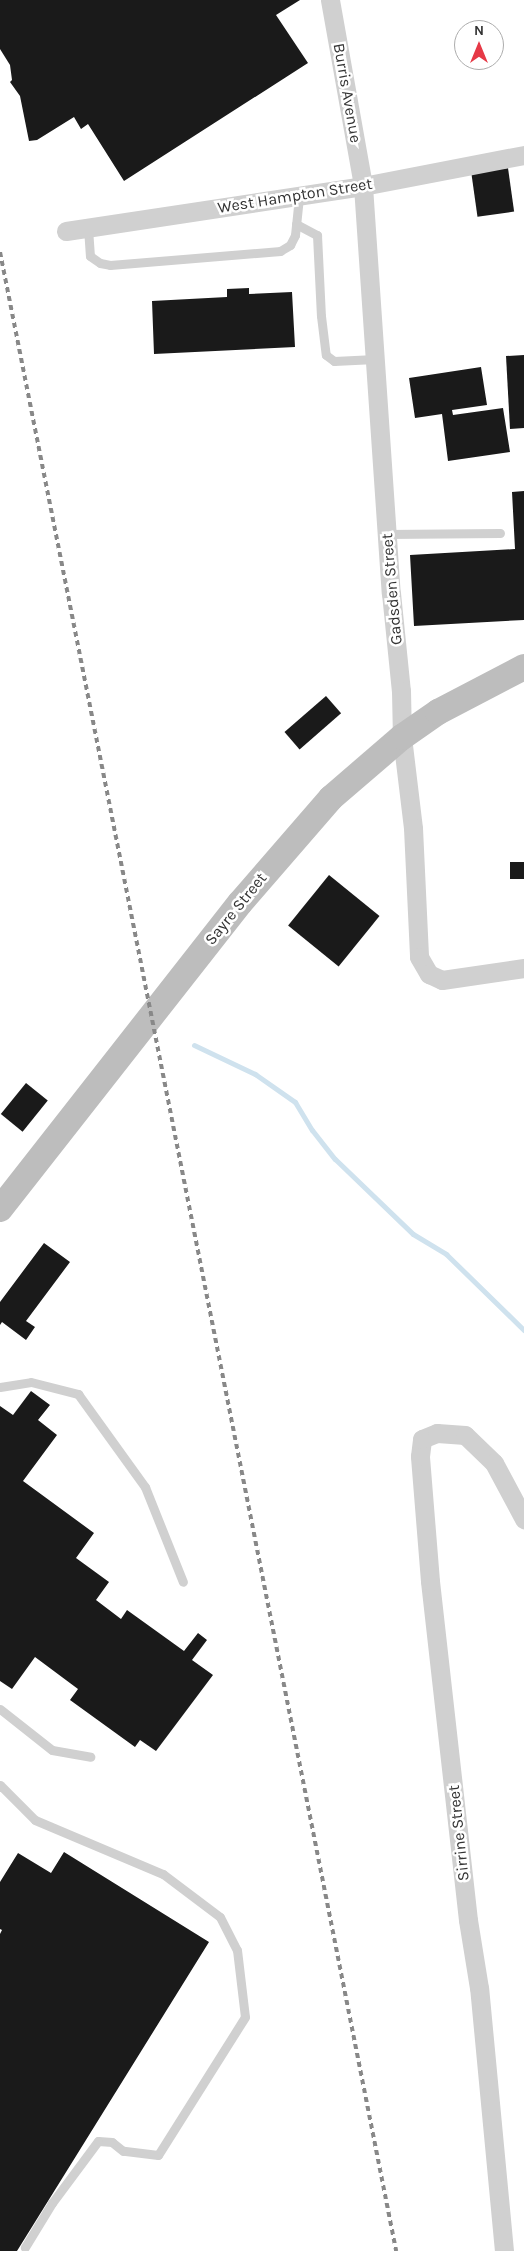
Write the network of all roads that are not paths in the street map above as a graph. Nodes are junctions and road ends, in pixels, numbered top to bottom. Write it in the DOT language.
graph roads {
  1 [pos="330,0"];
  2 [pos="524,155"];
  3 [pos="363,186"];
  4 [pos="299,196"];
  5 [pos="296,224"];
  6 [pos="88,228"];
  7 [pos="66,231"];
  8 [pos="375,359"];
  9 [pos="500,533"];
  10 [pos="387,534"];
  11 [pos="524,667"];
  12 [pos="402,737"];
  13 [pos="524,968"];
  14 [pos="0,1209"];
  15 [pos="0,1388"];
  16 [pos="524,1520"];
  17 [pos="183,1582"];
  18 [pos="0,1709"];
  19 [pos="90,1758"];
  20 [pos="0,1785"];
  21 [pos="25,2248"];
  22 [pos="504,2251"];
  1 -- 3 [label="street, Burris Avenue"];
  2 -- 3 [label="street, West Hampton Street"];
  3 -- 4 [label="street, West Hampton Street"];
  3 -- 8 [label="street, Gadsden Street"];
  4 -- 5 [label="lane"];
  4 -- 6 [label="street, West Hampton Street"];
  5 -- 6 [label="lane"];
  5 -- 8 [label="lane"];
  6 -- 7 [label="street, West Hampton Street"];
  8 -- 10 [label="street, Gadsden Street"];
  9 -- 10 [label="lane"];
  10 -- 12 [label="street, Gadsden Street"];
  11 -- 12 [label="main road, Sayre Street"];
  12 -- 13 [label="street, Gadsden Street"];
  12 -- 14 [label="main road, Sayre Street"];
  15 -- 17 [label="lane"];
  16 -- 22 [label="street, Sirrine Street"];
  18 -- 19 [label="lane"];
  20 -- 21 [label="lane"];
}
